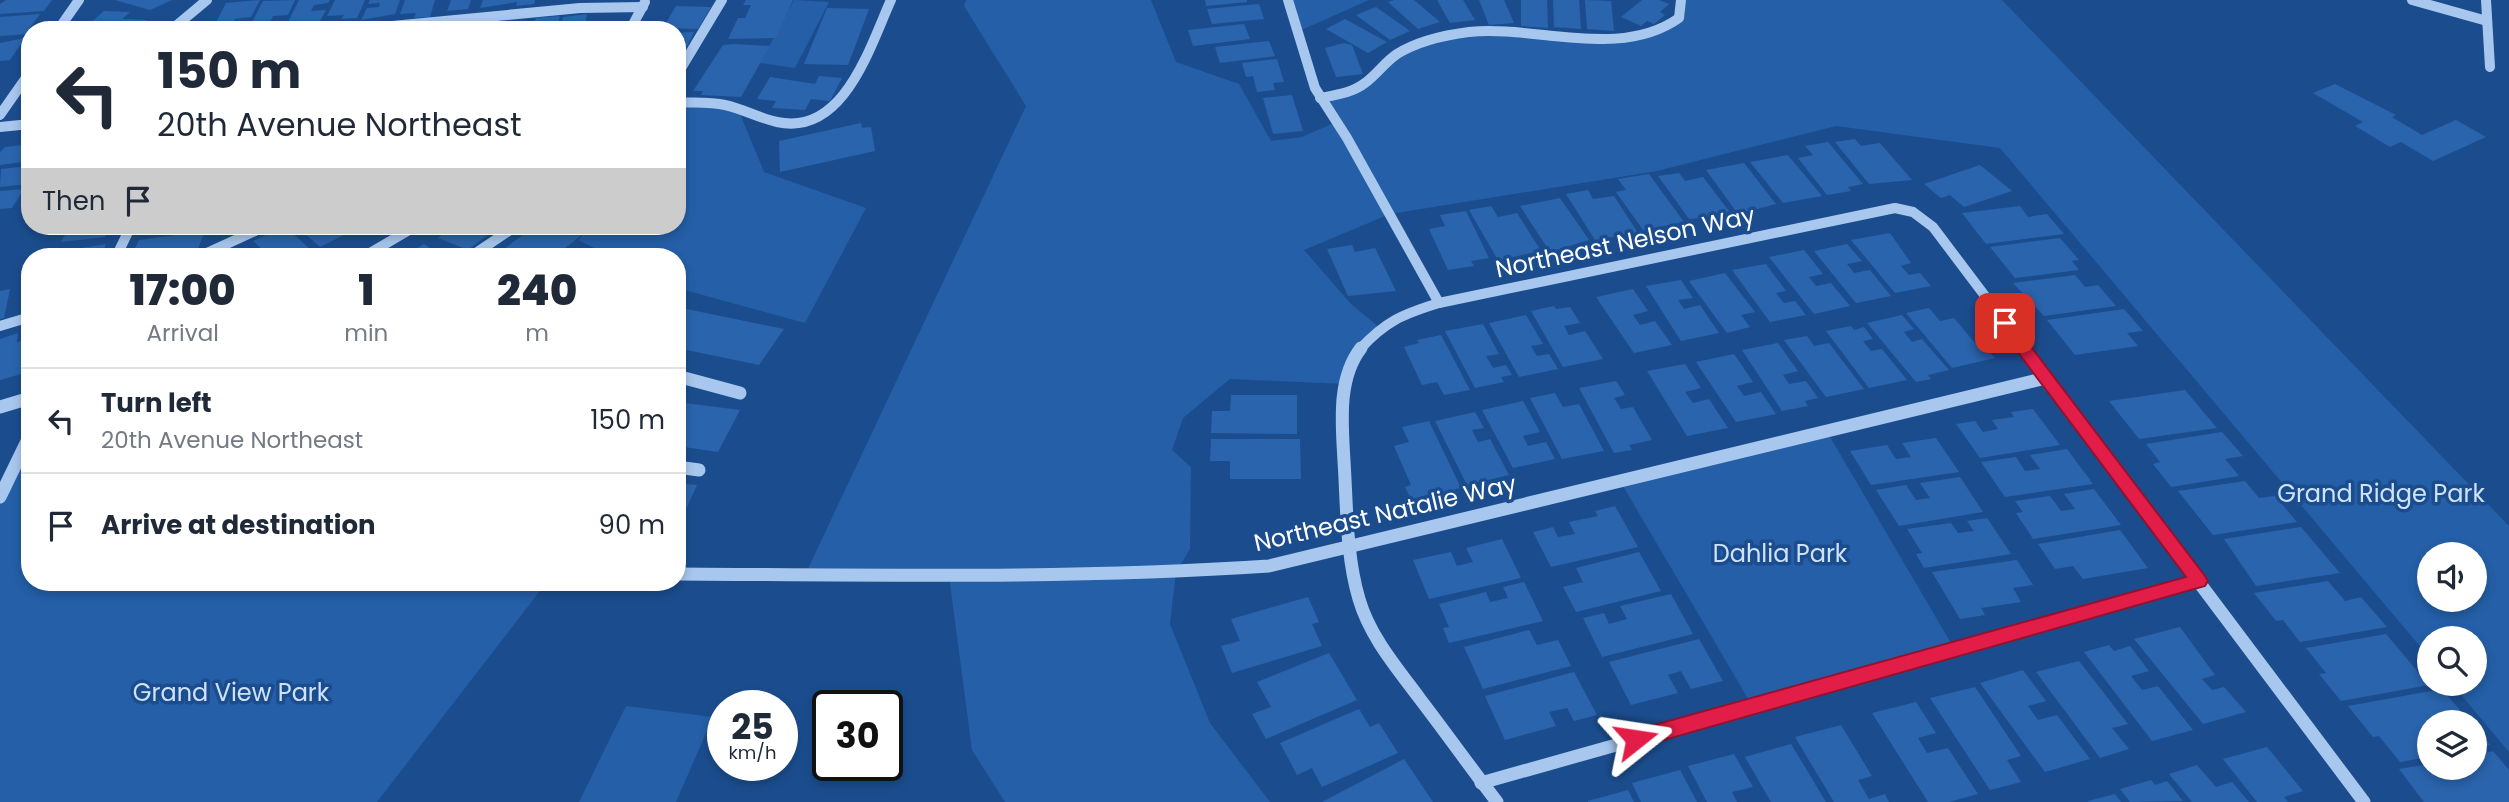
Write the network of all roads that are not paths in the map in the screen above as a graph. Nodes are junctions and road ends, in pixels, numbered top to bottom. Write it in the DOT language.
graph roads {
  1 [pos="79,0"];
  2 [pos="206,0"];
  3 [pos="722,0"];
  4 [pos="891,0"];
  5 [pos="1287,0"];
  6 [pos="1681,0"];
  7 [pos="2412,0"];
  8 [pos="2486,0"];
  9 [pos="644,3"];
  10 [pos="64,21"];
  11 [pos="182,21"];
  12 [pos="444,21"];
  13 [pos="635,21"];
  14 [pos="2487,21"];
  15 [pos="686,60"];
  16 [pos="2490,67"];
  17 [pos="21,85"];
  18 [pos="1320,98"];
  19 [pos="686,103"];
  20 [pos="837,106"];
  21 [pos="0,115"];
  22 [pos="21,125"];
  23 [pos="0,127"];
  24 [pos="246,235"];
  25 [pos="401,235"];
  26 [pos="503,235"];
  27 [pos="218,248"];
  28 [pos="378,248"];
  29 [pos="483,248"];
  30 [pos="1439,303"];
  31 [pos="21,320"];
  32 [pos="0,326"];
  33 [pos="686,378"];
  34 [pos="2046,378"];
  35 [pos="740,393"];
  36 [pos="21,401"];
  37 [pos="0,407"];
  38 [pos="21,454"];
  39 [pos="686,468"];
  40 [pos="699,470"];
  41 [pos="0,497"];
  42 [pos="1349,545"];
  43 [pos="686,574"];
  44 [pos="2199,581"];
  45 [pos="1481,782"];
  46 [pos="1497,802"];
  47 [pos="2364,802"];
  1 -- 10 [label="street"];
  2 -- 11 [label="street"];
  3 -- 15 [label="street"];
  4 -- 20 [label="street"];
  5 -- 18 [label="street"];
  6 -- 18 [label="street"];
  7 -- 14 [label="street"];
  8 -- 14 [label="street"];
  9 -- 12 [label="street"];
  9 -- 13 [label="street"];
  14 -- 16 [label="street"];
  17 -- 21 [label="street"];
  18 -- 30 [label="street"];
  19 -- 20 [label="street"];
  22 -- 23 [label="street"];
  24 -- 27 [label="street"];
  25 -- 28 [label="street"];
  26 -- 29 [label="street"];
  30 -- 34 [label="street, Northeast Nelson Way"];
  30 -- 42 [label="street, Northeast Nelson Way"];
  31 -- 32 [label="street"];
  33 -- 35 [label="street"];
  34 -- 42 [label="street, Northeast Natalie Way"];
  34 -- 44 [label="street"];
  36 -- 37 [label="street"];
  38 -- 41 [label="street"];
  39 -- 40 [label="street"];
  42 -- 43 [label="street, Northeast Natalie Way"];
  42 -- 45 [label="street"];
  44 -- 45 [label="street"];
  44 -- 47 [label="street"];
  45 -- 46 [label="street"];
}
